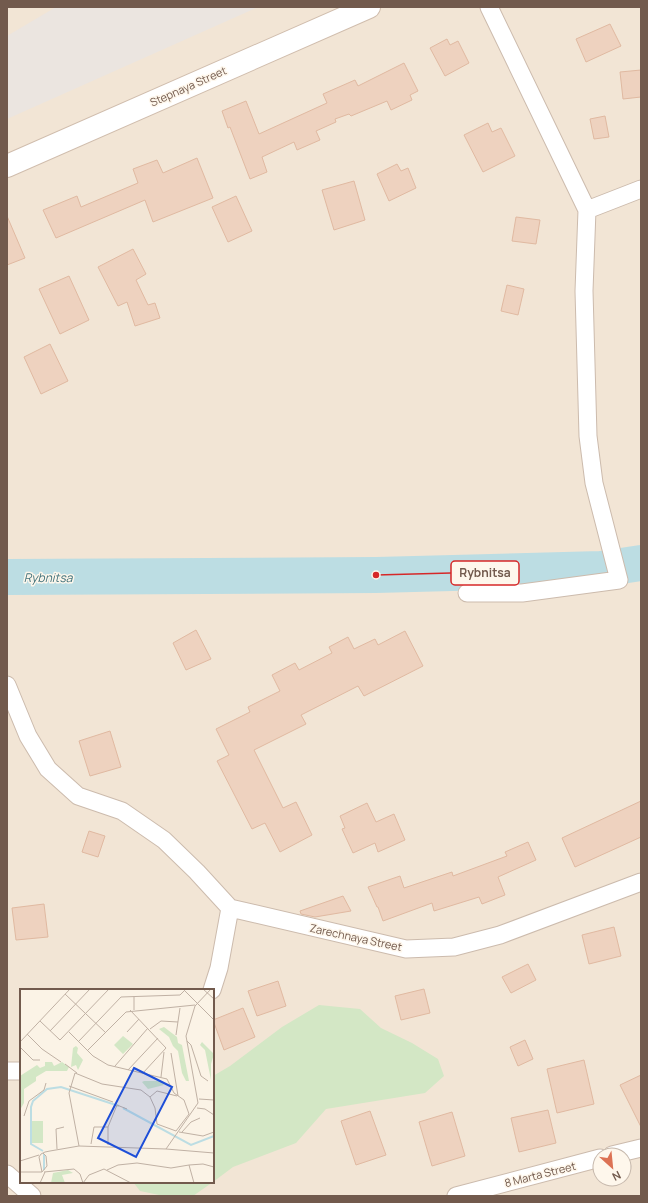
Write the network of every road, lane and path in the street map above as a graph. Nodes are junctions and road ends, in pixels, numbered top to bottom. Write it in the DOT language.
graph roads {
  1 [pos="369,7"];
  2 [pos="489,7"];
  3 [pos="7,166"];
  4 [pos="641,189"];
  5 [pos="587,210"];
  6 [pos="467,593"];
  7 [pos="7,684"];
  8 [pos="641,882"];
  9 [pos="230,908"];
  10 [pos="212,989"];
  11 [pos="7,1071"];
  12 [pos="20,1071"];
  13 [pos="592,1160"];
  14 [pos="7,1174"];
  15 [pos="486,1192"];
  16 [pos="32,1196"];
  17 [pos="456,1196"];
  1 -- 3 [label="main road, Stepnaya Street"];
  2 -- 5 [label="street"];
  4 -- 5 [label="street"];
  5 -- 6 [label="street"];
  7 -- 9 [label="street"];
  8 -- 9 [label="street, Zarechnaya Street"];
  9 -- 10 [label="street"];
  11 -- 12 [label="street"];
  13 -- 15 [label="street, 8 Marta Street"];
  14 -- 16 [label="street"];
  15 -- 17 [label="street, 8 Marta Street"];
}
